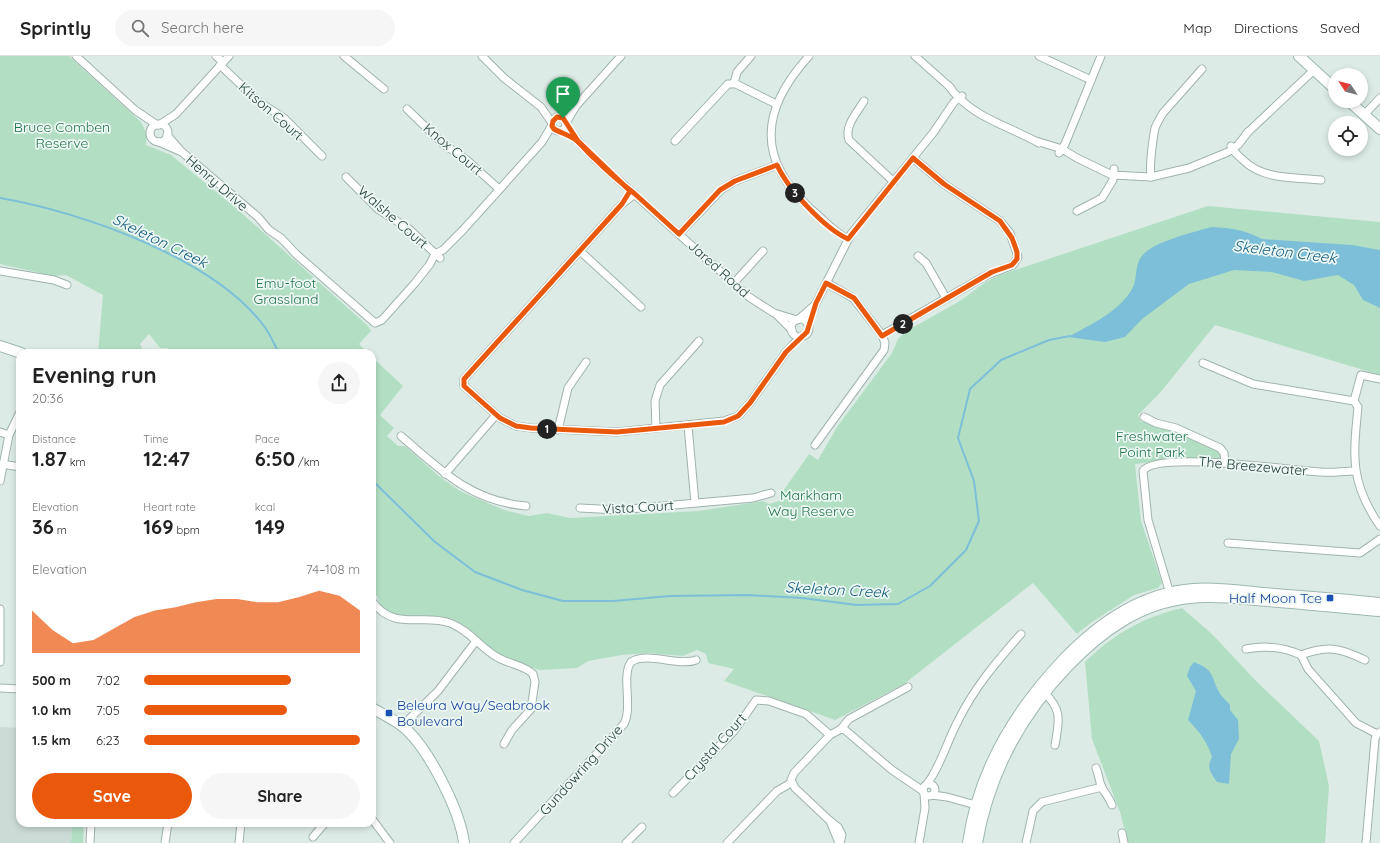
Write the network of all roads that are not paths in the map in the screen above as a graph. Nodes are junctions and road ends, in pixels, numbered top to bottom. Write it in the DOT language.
graph roads {
  1 [pos="76,56"];
  2 [pos="216,56"];
  3 [pos="229,56"];
  4 [pos="344,56"];
  5 [pos="482,56"];
  6 [pos="620,56"];
  7 [pos="751,56"];
  8 [pos="809,56"];
  9 [pos="915,56"];
  10 [pos="1039,56"];
  11 [pos="1101,56"];
  12 [pos="1298,56"];
  13 [pos="222,64"];
  14 [pos="1202,69"];
  15 [pos="1314,70"];
  16 [pos="1091,80"];
  17 [pos="1328,83"];
  18 [pos="734,84"];
  19 [pos="384,89"];
  20 [pos="962,98"];
  21 [pos="1380,98"];
  22 [pos="864,101"];
  23 [pos="776,104"];
  24 [pos="576,106"];
  25 [pos="541,107"];
  26 [pos="1356,108"];
  27 [pos="407,109"];
  28 [pos="135,110"];
  29 [pos="176,114"];
  30 [pos="1364,115"];
  31 [pos="560,117"];
  32 [pos="552,124"];
  33 [pos="566,124"];
  34 [pos="158,125"];
  35 [pos="1380,129"];
  36 [pos="559,131"];
  37 [pos="150,132"];
  38 [pos="167,133"];
  39 [pos="578,141"];
  40 [pos="675,141"];
  41 [pos="159,142"];
  42 [pos="542,142"];
  43 [pos="1233,147"];
  44 [pos="1060,150"];
  45 [pos="182,152"];
  46 [pos="322,156"];
  47 [pos="913,158"];
  48 [pos="777,165"];
  49 [pos="1113,173"];
  50 [pos="1151,173"];
  51 [pos="346,177"];
  52 [pos="1321,180"];
  53 [pos="894,182"];
  54 [pos="499,189"];
  55 [pos="633,192"];
  56 [pos="1077,210"];
  57 [pos="679,234"];
  58 [pos="848,239"];
  59 [pos="580,251"];
  60 [pos="763,251"];
  61 [pos="438,256"];
  62 [pos="918,256"];
  63 [pos="0,271"];
  64 [pos="734,283"];
  65 [pos="826,283"];
  66 [pos="67,285"];
  67 [pos="946,298"];
  68 [pos="816,303"];
  69 [pos="641,307"];
  70 [pos="774,313"];
  71 [pos="798,320"];
  72 [pos="808,325"];
  73 [pos="792,331"];
  74 [pos="801,336"];
  75 [pos="882,336"];
  76 [pos="699,340"];
  77 [pos="0,346"];
  78 [pos="16,351"];
  79 [pos="786,352"];
  80 [pos="586,362"];
  81 [pos="1203,363"];
  82 [pos="1380,379"];
  83 [pos="1354,400"];
  84 [pos="496,415"];
  85 [pos="1144,417"];
  86 [pos="16,420"];
  87 [pos="688,426"];
  88 [pos="656,428"];
  89 [pos="558,430"];
  90 [pos="0,432"];
  91 [pos="9,435"];
  92 [pos="401,436"];
  93 [pos="815,445"];
  94 [pos="1225,463"];
  95 [pos="2,464"];
  96 [pos="16,466"];
  97 [pos="1355,471"];
  98 [pos="445,474"];
  99 [pos="0,481"];
  100 [pos="771,493"];
  101 [pos="695,503"];
  102 [pos="526,506"];
  103 [pos="580,508"];
  104 [pos="1380,526"];
  105 [pos="1380,539"];
  106 [pos="1228,543"];
  107 [pos="1171,597"];
  108 [pos="1380,603"];
  109 [pos="376,606"];
  110 [pos="0,609"];
  111 [pos="1380,611"];
  112 [pos="1021,634"];
  113 [pos="476,641"];
  114 [pos="1246,649"];
  115 [pos="1301,655"];
  116 [pos="696,660"];
  117 [pos="1365,660"];
  118 [pos="0,662"];
  119 [pos="908,687"];
  120 [pos="0,688"];
  121 [pos="16,689"];
  122 [pos="1044,692"];
  123 [pos="376,710"];
  124 [pos="402,726"];
  125 [pos="841,729"];
  126 [pos="1378,733"];
  127 [pos="830,735"];
  128 [pos="504,744"];
  129 [pos="1055,745"];
  130 [pos="1096,768"];
  131 [pos="791,783"];
  132 [pos="1102,787"];
  133 [pos="929,790"];
  134 [pos="673,793"];
  135 [pos="1112,805"];
  136 [pos="980,807"];
  137 [pos="376,824"];
  138 [pos="91,827"];
  139 [pos="168,827"];
  140 [pos="241,827"];
  141 [pos="322,827"];
  142 [pos="642,827"];
  143 [pos="1122,833"];
  144 [pos="313,837"];
  145 [pos="90,843"];
  146 [pos="166,843"];
  147 [pos="239,843"];
  148 [pos="390,843"];
  149 [pos="464,843"];
  150 [pos="514,843"];
  151 [pos="626,843"];
  152 [pos="727,843"];
  153 [pos="840,843"];
  154 [pos="919,843"];
  155 [pos="968,843"];
  156 [pos="977,843"];
  157 [pos="1026,843"];
  158 [pos="1124,843"];
  159 [pos="1366,843"];
  1 -- 28 [label="street"];
  2 -- 13 [label="street, Kitson Court"];
  3 -- 13 [label="street"];
  4 -- 19 [label="street"];
  5 -- 25 [label="street"];
  6 -- 24 [label="street"];
  7 -- 18 [label="street"];
  8 -- 23 [label="street"];
  9 -- 20 [label="street"];
  10 -- 16 [label="street"];
  11 -- 16 [label="street"];
  12 -- 15 [label="street"];
  13 -- 29 [label="street"];
  13 -- 46 [label="street, Kitson Court"];
  14 -- 50 [label="street"];
  15 -- 17 [label="street"];
  15 -- 43 [label="street"];
  16 -- 44 [label="street"];
  18 -- 23 [label="street"];
  18 -- 40 [label="street"];
  20 -- 44 [label="street"];
  20 -- 47 [label="street"];
  21 -- 30 [label="street"];
  22 -- 53 [label="street"];
  23 -- 48 [label="street"];
  24 -- 31 [label="street"];
  24 -- 33 [label="street"];
  25 -- 31 [label="street"];
  25 -- 32 [label="street, Jared Road"];
  26 -- 30 [label="street"];
  27 -- 54 [label="street, Knox Court"];
  28 -- 34 [label="street"];
  28 -- 37 [label="street"];
  29 -- 34 [label="street"];
  29 -- 38 [label="street"];
  30 -- 35 [label="street"];
  31 -- 32 [label="street"];
  31 -- 33 [label="street, Jared Road"];
  32 -- 36 [label="street, Jared Road"];
  32 -- 42 [label="street"];
  33 -- 36 [label="street"];
  33 -- 39 [label="street, Jared Road"];
  34 -- 37 [label="street"];
  34 -- 38 [label="street"];
  36 -- 39 [label="street, Jared Road"];
  36 -- 42 [label="street"];
  37 -- 41 [label="street"];
  38 -- 41 [label="street"];
  38 -- 45 [label="street, Henry Drive"];
  39 -- 55 [label="street, Jared Road"];
  41 -- 45 [label="street, Henry Drive"];
  42 -- 54 [label="street"];
  43 -- 50 [label="street"];
  43 -- 52 [label="street"];
  44 -- 49 [label="street"];
  45 -- 61 [label="street, Henry Drive"];
  47 -- 53 [label="street"];
  47 -- 67 [label="street"];
  48 -- 57 [label="street"];
  48 -- 58 [label="street"];
  49 -- 50 [label="street"];
  49 -- 56 [label="street"];
  51 -- 61 [label="street, Walshe Court"];
  53 -- 58 [label="street"];
  54 -- 61 [label="street"];
  55 -- 57 [label="street, Jared Road"];
  55 -- 59 [label="street"];
  57 -- 64 [label="street, Jared Road"];
  58 -- 65 [label="street"];
  59 -- 69 [label="street"];
  59 -- 84 [label="street"];
  60 -- 64 [label="street"];
  62 -- 67 [label="street"];
  63 -- 66 [label="street"];
  64 -- 70 [label="street, Jared Road"];
  65 -- 68 [label="street"];
  65 -- 75 [label="street"];
  67 -- 75 [label="street"];
  68 -- 71 [label="street"];
  68 -- 72 [label="street"];
  70 -- 71 [label="street, Jared Road"];
  70 -- 73 [label="street, Jared Road"];
  71 -- 72 [label="street"];
  71 -- 73 [label="street"];
  72 -- 74 [label="street"];
  73 -- 74 [label="street"];
  73 -- 79 [label="street"];
  74 -- 79 [label="street"];
  75 -- 93 [label="street"];
  76 -- 88 [label="street"];
  77 -- 78 [label="street"];
  79 -- 87 [label="street"];
  80 -- 89 [label="street"];
  81 -- 83 [label="street"];
  82 -- 83 [label="street"];
  83 -- 97 [label="street"];
  84 -- 89 [label="street"];
  84 -- 98 [label="street"];
  85 -- 94 [label="street"];
  86 -- 91 [label="street"];
  87 -- 88 [label="street"];
  87 -- 101 [label="street"];
  88 -- 89 [label="street"];
  90 -- 91 [label="street"];
  91 -- 95 [label="street"];
  92 -- 98 [label="street"];
  94 -- 97 [label="street, The Breezewater"];
  94 -- 107 [label="street, The Breezewater"];
  95 -- 96 [label="street"];
  95 -- 99 [label="street"];
  97 -- 104 [label="street"];
  98 -- 102 [label="street"];
  100 -- 101 [label="street, Vista Court"];
  101 -- 103 [label="street, Vista Court"];
  105 -- 106 [label="street"];
  107 -- 108 [label="street"];
  107 -- 111 [label="street"];
  107 -- 122 [label="street"];
  107 -- 136 [label="street"];
  109 -- 113 [label="street"];
  110 -- 118 [label="street"];
  112 -- 133 [label="street"];
  113 -- 124 [label="street"];
  113 -- 128 [label="street"];
  114 -- 115 [label="street"];
  115 -- 117 [label="street"];
  115 -- 126 [label="street"];
  116 -- 150 [label="street, Gundowring Drive"];
  119 -- 125 [label="street"];
  120 -- 121 [label="street"];
  122 -- 129 [label="street"];
  122 -- 136 [label="street"];
  123 -- 124 [label="street"];
  124 -- 149 [label="street"];
  125 -- 127 [label="street"];
  125 -- 133 [label="street"];
  126 -- 159 [label="street"];
  127 -- 131 [label="street"];
  127 -- 134 [label="street, Crystal Court"];
  130 -- 132 [label="street"];
  131 -- 152 [label="street"];
  131 -- 153 [label="street"];
  132 -- 135 [label="street"];
  132 -- 157 [label="street"];
  133 -- 136 [label="street"];
  133 -- 154 [label="street"];
  136 -- 155 [label="street"];
  136 -- 156 [label="street"];
  137 -- 148 [label="street"];
  138 -- 145 [label="street"];
  139 -- 146 [label="street"];
  140 -- 147 [label="street"];
  141 -- 144 [label="street"];
  142 -- 151 [label="street"];
  143 -- 158 [label="street"];
}
